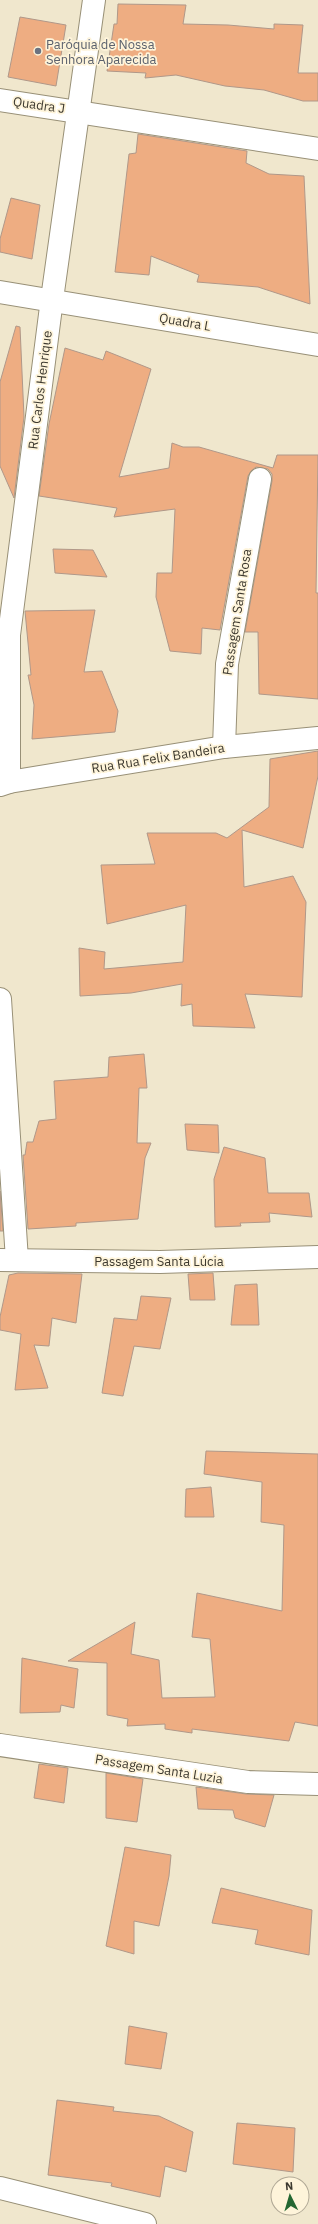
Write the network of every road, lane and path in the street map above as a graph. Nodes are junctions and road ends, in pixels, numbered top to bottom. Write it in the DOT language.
graph roads {
  1 [pos="94,0"];
  2 [pos="0,100"];
  3 [pos="78,111"];
  4 [pos="318,149"];
  5 [pos="0,292"];
  6 [pos="52,299"];
  7 [pos="318,344"];
  8 [pos="260,479"];
  9 [pos="4,636"];
  10 [pos="318,738"];
  11 [pos="224,747"];
  12 [pos="5,783"];
  13 [pos="0,999"];
  14 [pos="318,1257"];
  15 [pos="8,1260"];
  16 [pos="0,1745"];
  17 [pos="318,1784"];
  18 [pos="0,2188"];
  19 [pos="145,2224"];
  1 -- 3 [label="street, Rua Carlos Henrique"];
  2 -- 3 [label="street, Quadra J"];
  3 -- 4 [label="street"];
  3 -- 6 [label="street, Rua Carlos Henrique"];
  5 -- 6 [label="street"];
  6 -- 7 [label="street, Quadra L"];
  6 -- 9 [label="street, Rua Carlos Henrique"];
  8 -- 11 [label="street, Passagem Santa Rosa"];
  9 -- 12 [label="street, Rua Carlos Henrique"];
  10 -- 11 [label="street, Rua Rua Felix Bandeira"];
  11 -- 12 [label="street, Rua Rua Felix Bandeira"];
  13 -- 15 [label="street"];
  14 -- 15 [label="street, Passagem Santa Lúcia"];
  16 -- 17 [label="street, Passagem Santa Luzia"];
  18 -- 19 [label="street"];
}
